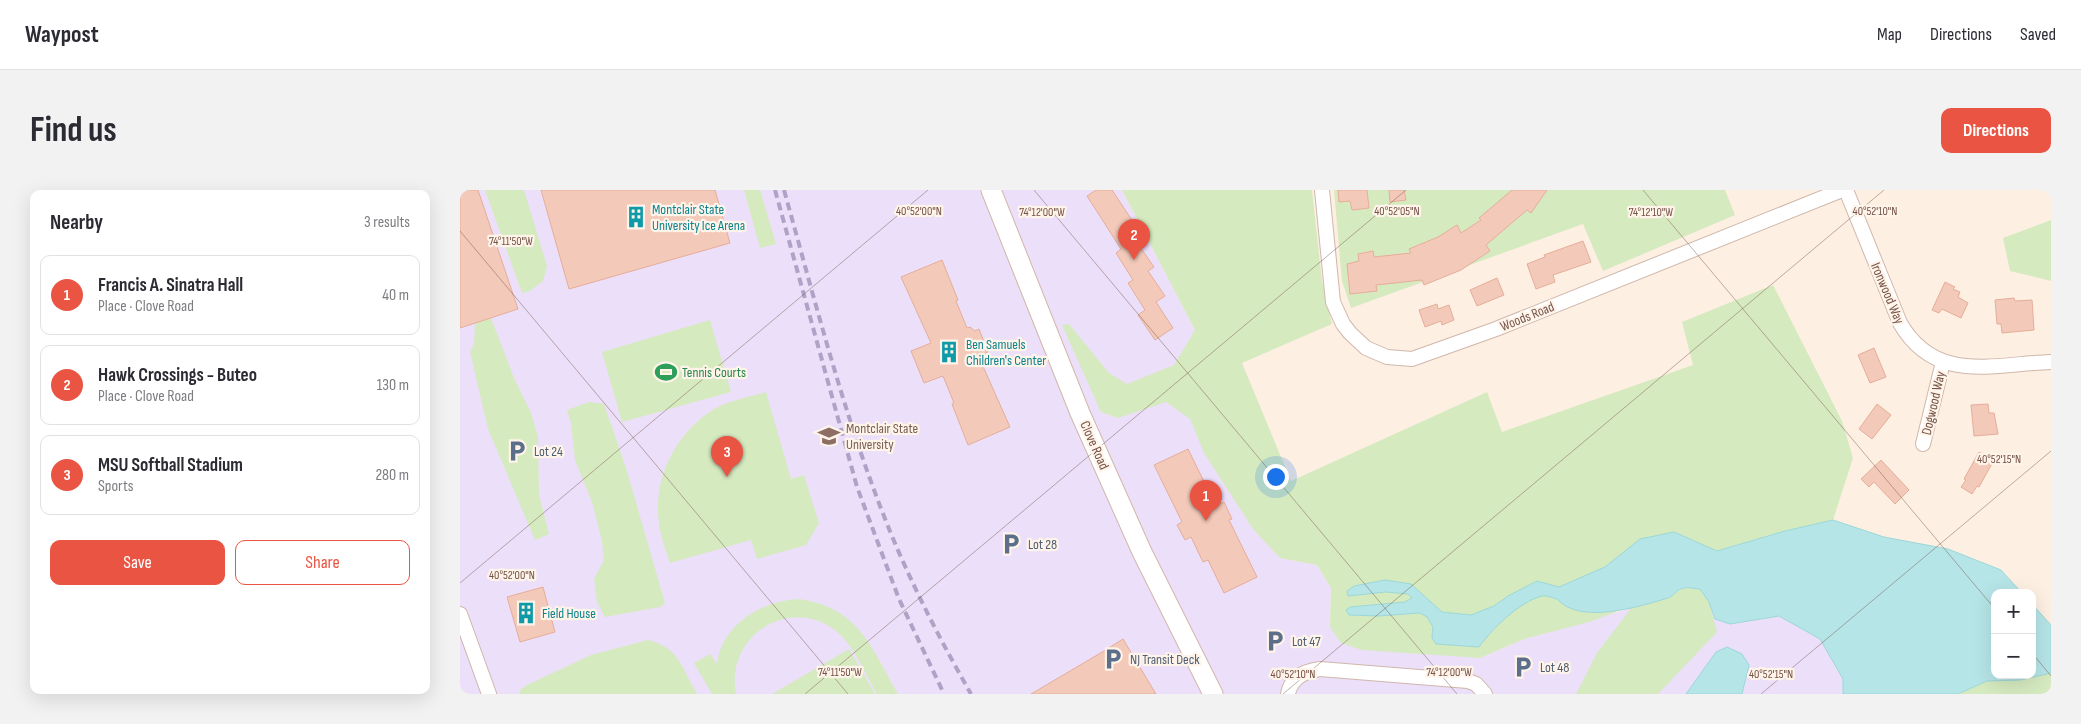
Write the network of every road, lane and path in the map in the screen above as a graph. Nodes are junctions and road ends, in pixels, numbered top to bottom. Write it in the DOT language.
graph roads {
  1 [pos="991,190"];
  2 [pos="1322,190"];
  3 [pos="1842,190"];
  4 [pos="1846,190"];
  5 [pos="1943,362"];
  6 [pos="2051,362"];
  7 [pos="1923,444"];
  8 [pos="460,614"];
  9 [pos="488,694"];
  10 [pos="1214,694"];
  11 [pos="1288,694"];
  12 [pos="1484,694"];
  1 -- 10 [label="street, Clove Road"];
  2 -- 3 [label="street, Woods Road"];
  4 -- 5 [label="street, Ironwood Way"];
  5 -- 6 [label="street, Ironwood Way"];
  5 -- 7 [label="street, Dogwood Way"];
  8 -- 9 [label="street"];
  11 -- 12 [label="street"];
}
